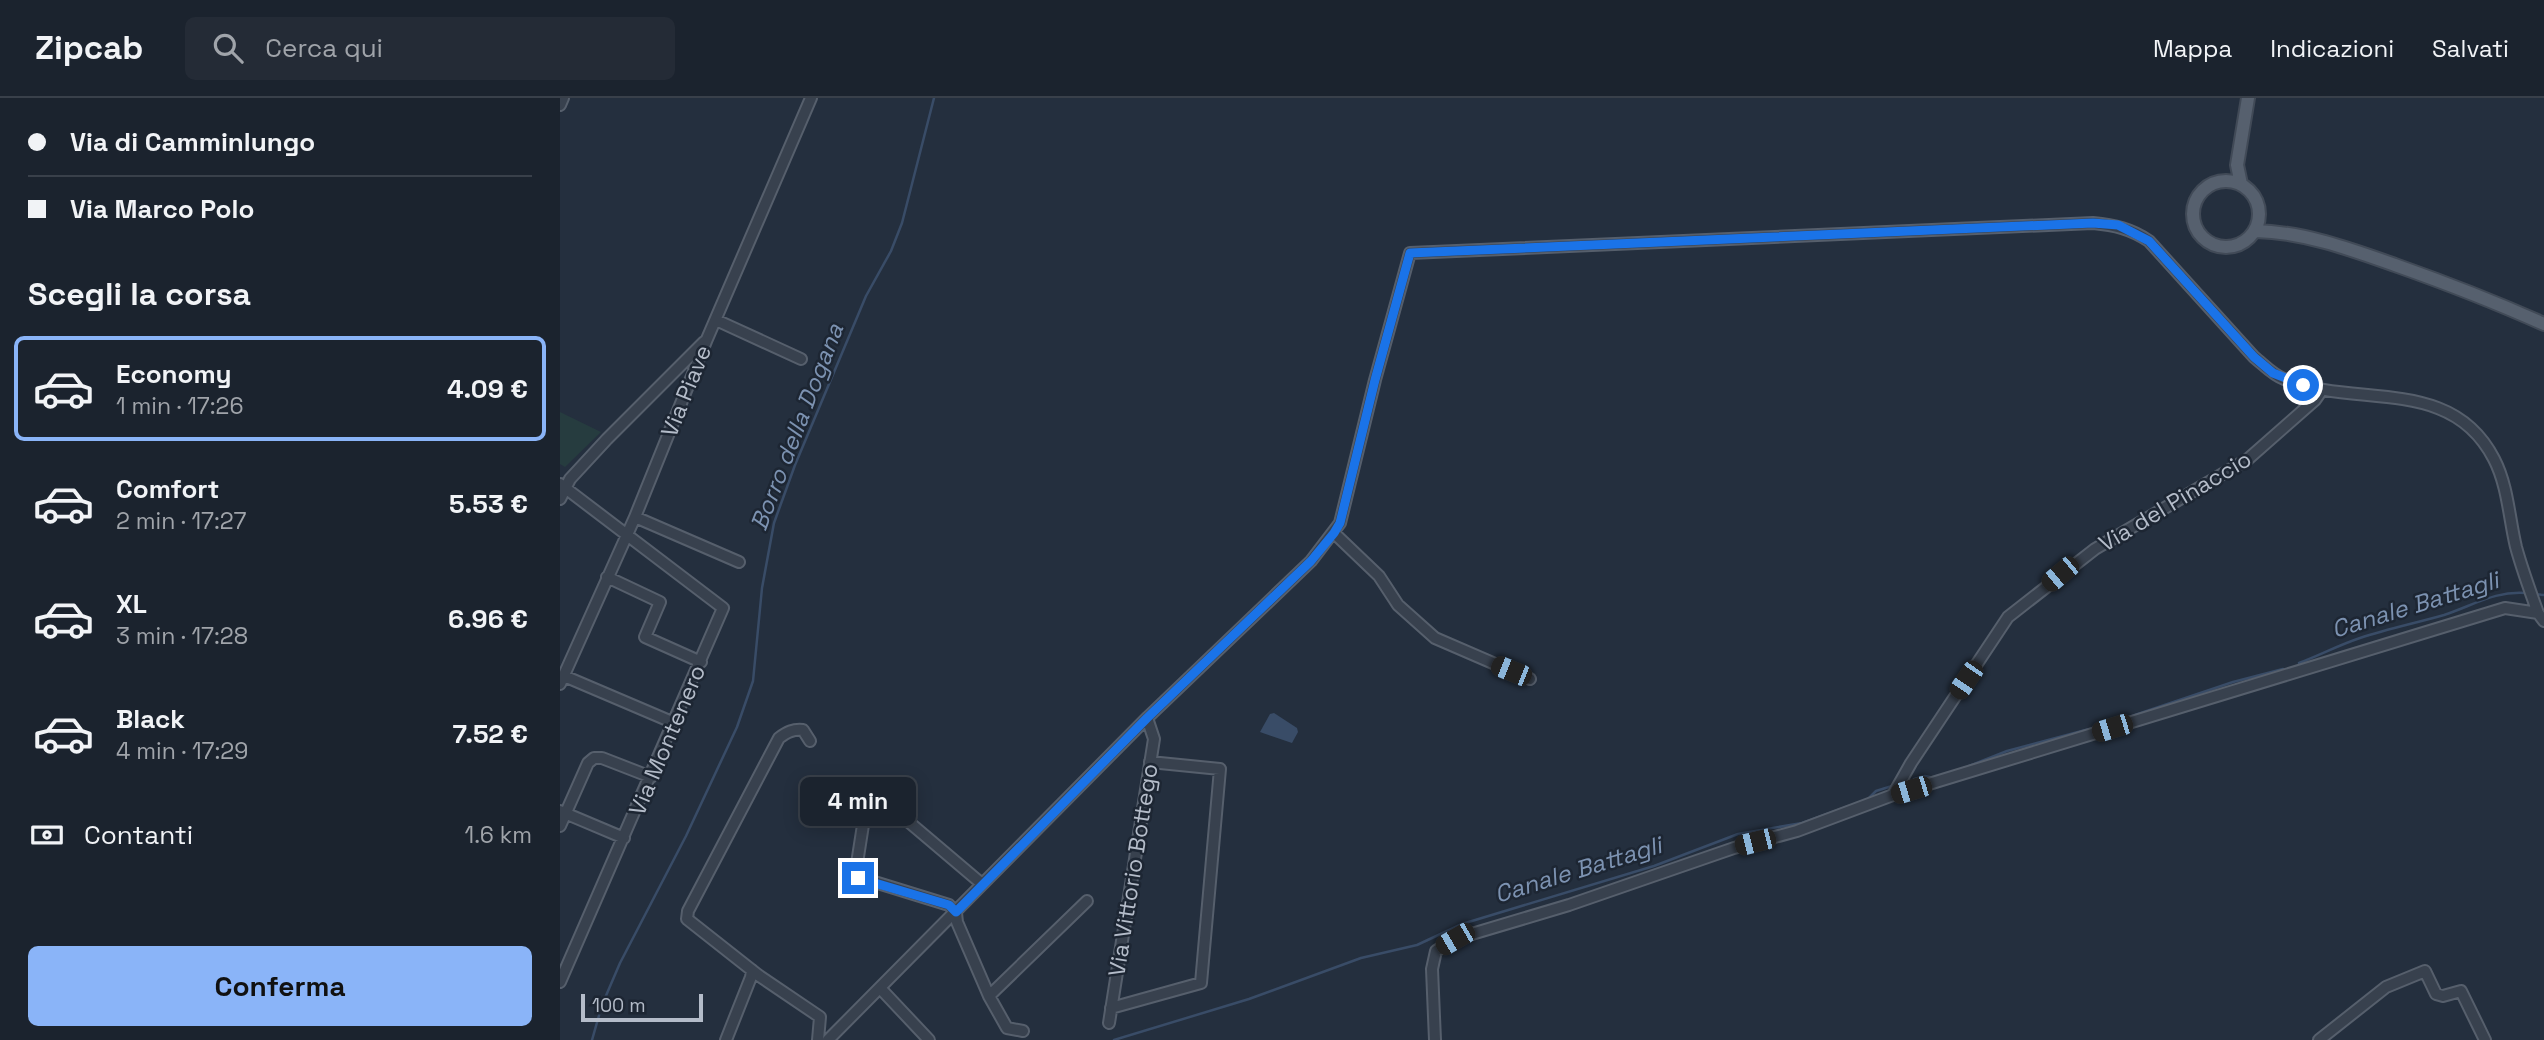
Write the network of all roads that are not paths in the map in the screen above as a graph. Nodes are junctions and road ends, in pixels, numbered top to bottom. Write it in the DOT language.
graph roads {
  1 [pos="564,98"];
  2 [pos="811,98"];
  3 [pos="2248,98"];
  4 [pos="560,105"];
  5 [pos="2237,165"];
  6 [pos="2223,181"];
  7 [pos="2241,184"];
  8 [pos="2260,217"];
  9 [pos="2256,231"];
  10 [pos="2284,232"];
  11 [pos="716,320"];
  12 [pos="2544,324"];
  13 [pos="707,339"];
  14 [pos="801,359"];
  15 [pos="2322,390"];
  16 [pos="562,490"];
  17 [pos="635,517"];
  18 [pos="659,528"];
  19 [pos="627,533"];
  20 [pos="1334,533"];
  21 [pos="648,549"];
  22 [pos="738,562"];
  23 [pos="607,577"];
  24 [pos="2541,617"];
  25 [pos="701,662"];
  26 [pos="1530,679"];
  27 [pos="562,680"];
  28 [pos="1147,718"];
  29 [pos="672,722"];
  30 [pos="810,741"];
  31 [pos="1150,762"];
  32 [pos="651,777"];
  33 [pos="1893,795"];
  34 [pos="899,805"];
  35 [pos="563,812"];
  36 [pos="863,824"];
  37 [pos="560,826"];
  38 [pos="624,838"];
  39 [pos="982,884"];
  40 [pos="1087,901"];
  41 [pos="956,912"];
  42 [pos="752,970"];
  43 [pos="561,977"];
  44 [pos="880,988"];
  45 [pos="989,996"];
  46 [pos="1111,1008"];
  47 [pos="1109,1023"];
  48 [pos="1023,1031"];
  49 [pos="726,1040"];
  50 [pos="818,1040"];
  51 [pos="828,1040"];
  52 [pos="929,1040"];
  53 [pos="1435,1040"];
  54 [pos="2319,1040"];
  55 [pos="2485,1040"];
  1 -- 4 [label="street"];
  2 -- 11 [label="street, Via Piave"];
  3 -- 5 [label="main road"];
  5 -- 6 [label="main road"];
  5 -- 7 [label="main road"];
  6 -- 7 [label="main road"];
  6 -- 9 [label="main road"];
  7 -- 8 [label="main road"];
  8 -- 9 [label="main road"];
  8 -- 10 [label="main road"];
  9 -- 10 [label="main road"];
  10 -- 12 [label="main road"];
  11 -- 13 [label="street, Via Piave"];
  11 -- 14 [label="street"];
  13 -- 16 [label="street"];
  13 -- 17 [label="street, Via Piave"];
  15 -- 20 [label="street"];
  15 -- 24 [label="street"];
  15 -- 33 [label="street, Via del Pinaccio"];
  16 -- 19 [label="street, Via Montenero"];
  17 -- 18 [label="street"];
  17 -- 19 [label="street, Via Piave"];
  18 -- 21 [label="street"];
  18 -- 22 [label="street"];
  19 -- 21 [label="street, Via Montenero"];
  19 -- 23 [label="street, Via Piave"];
  20 -- 26 [label="street"];
  20 -- 28 [label="street"];
  21 -- 25 [label="street, Via Montenero"];
  23 -- 25 [label="street"];
  23 -- 27 [label="street, Via Piave"];
  24 -- 33 [label="street"];
  25 -- 29 [label="street, Via Montenero"];
  27 -- 29 [label="street"];
  28 -- 31 [label="street, Via Vittorio Bottego"];
  28 -- 39 [label="street"];
  29 -- 32 [label="street, Via Montenero"];
  30 -- 42 [label="street"];
  31 -- 46 [label="street, Via Vittorio Bottego"];
  31 -- 46 [label="street"];
  32 -- 35 [label="street"];
  32 -- 38 [label="street, Via Montenero"];
  33 -- 53 [label="street"];
  34 -- 39 [label="street"];
  35 -- 37 [label="street"];
  35 -- 38 [label="street"];
  36 -- 41 [label="street"];
  38 -- 43 [label="street, Via Montenero"];
  39 -- 41 [label="street"];
  40 -- 45 [label="street"];
  41 -- 44 [label="street"];
  41 -- 45 [label="street"];
  42 -- 49 [label="street"];
  42 -- 50 [label="street"];
  44 -- 51 [label="street"];
  44 -- 52 [label="street"];
  45 -- 48 [label="street"];
  46 -- 47 [label="street, Via Vittorio Bottego"];
  54 -- 55 [label="street"];
}
